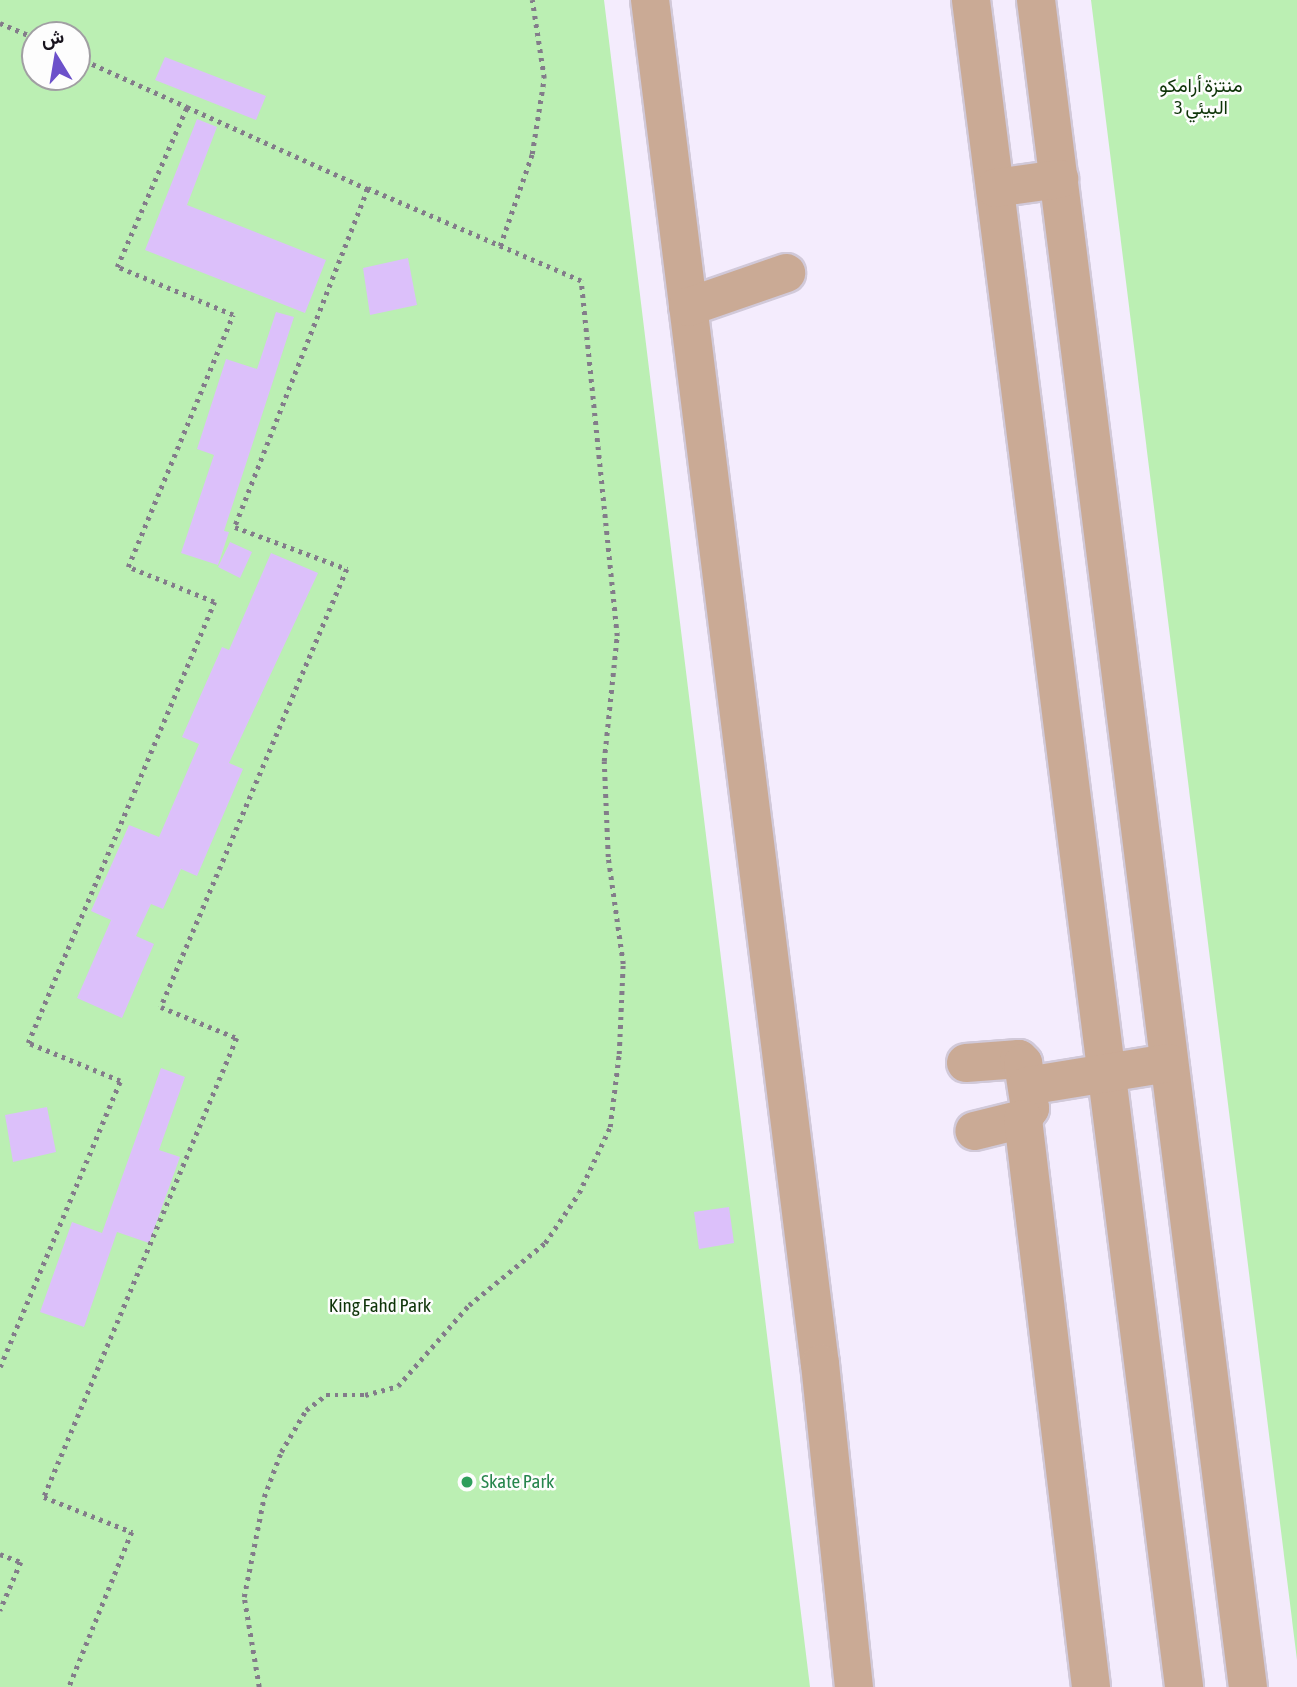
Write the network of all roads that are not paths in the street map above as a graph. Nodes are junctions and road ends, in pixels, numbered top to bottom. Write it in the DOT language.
graph roads {
  1 [pos="650,0"];
  2 [pos="971,0"];
  3 [pos="1036,0"];
  4 [pos="1059,179"];
  5 [pos="995,188"];
  6 [pos="786,273"];
  7 [pos="688,307"];
  8 [pos="967,1063"];
  9 [pos="1168,1063"];
  10 [pos="1106,1072"];
  11 [pos="1025,1102"];
  12 [pos="974,1131"];
  13 [pos="854,1687"];
  14 [pos="1091,1687"];
  15 [pos="1184,1687"];
  16 [pos="1248,1687"];
  1 -- 7 [label="street"];
  2 -- 5 [label="street"];
  3 -- 4 [label="street"];
  4 -- 5 [label="street"];
  4 -- 9 [label="street"];
  5 -- 10 [label="street"];
  6 -- 7 [label="street"];
  7 -- 13 [label="street"];
  8 -- 11 [label="street"];
  9 -- 10 [label="street"];
  9 -- 16 [label="street"];
  10 -- 11 [label="street"];
  10 -- 15 [label="street"];
  11 -- 12 [label="street"];
  11 -- 14 [label="street"];
}
